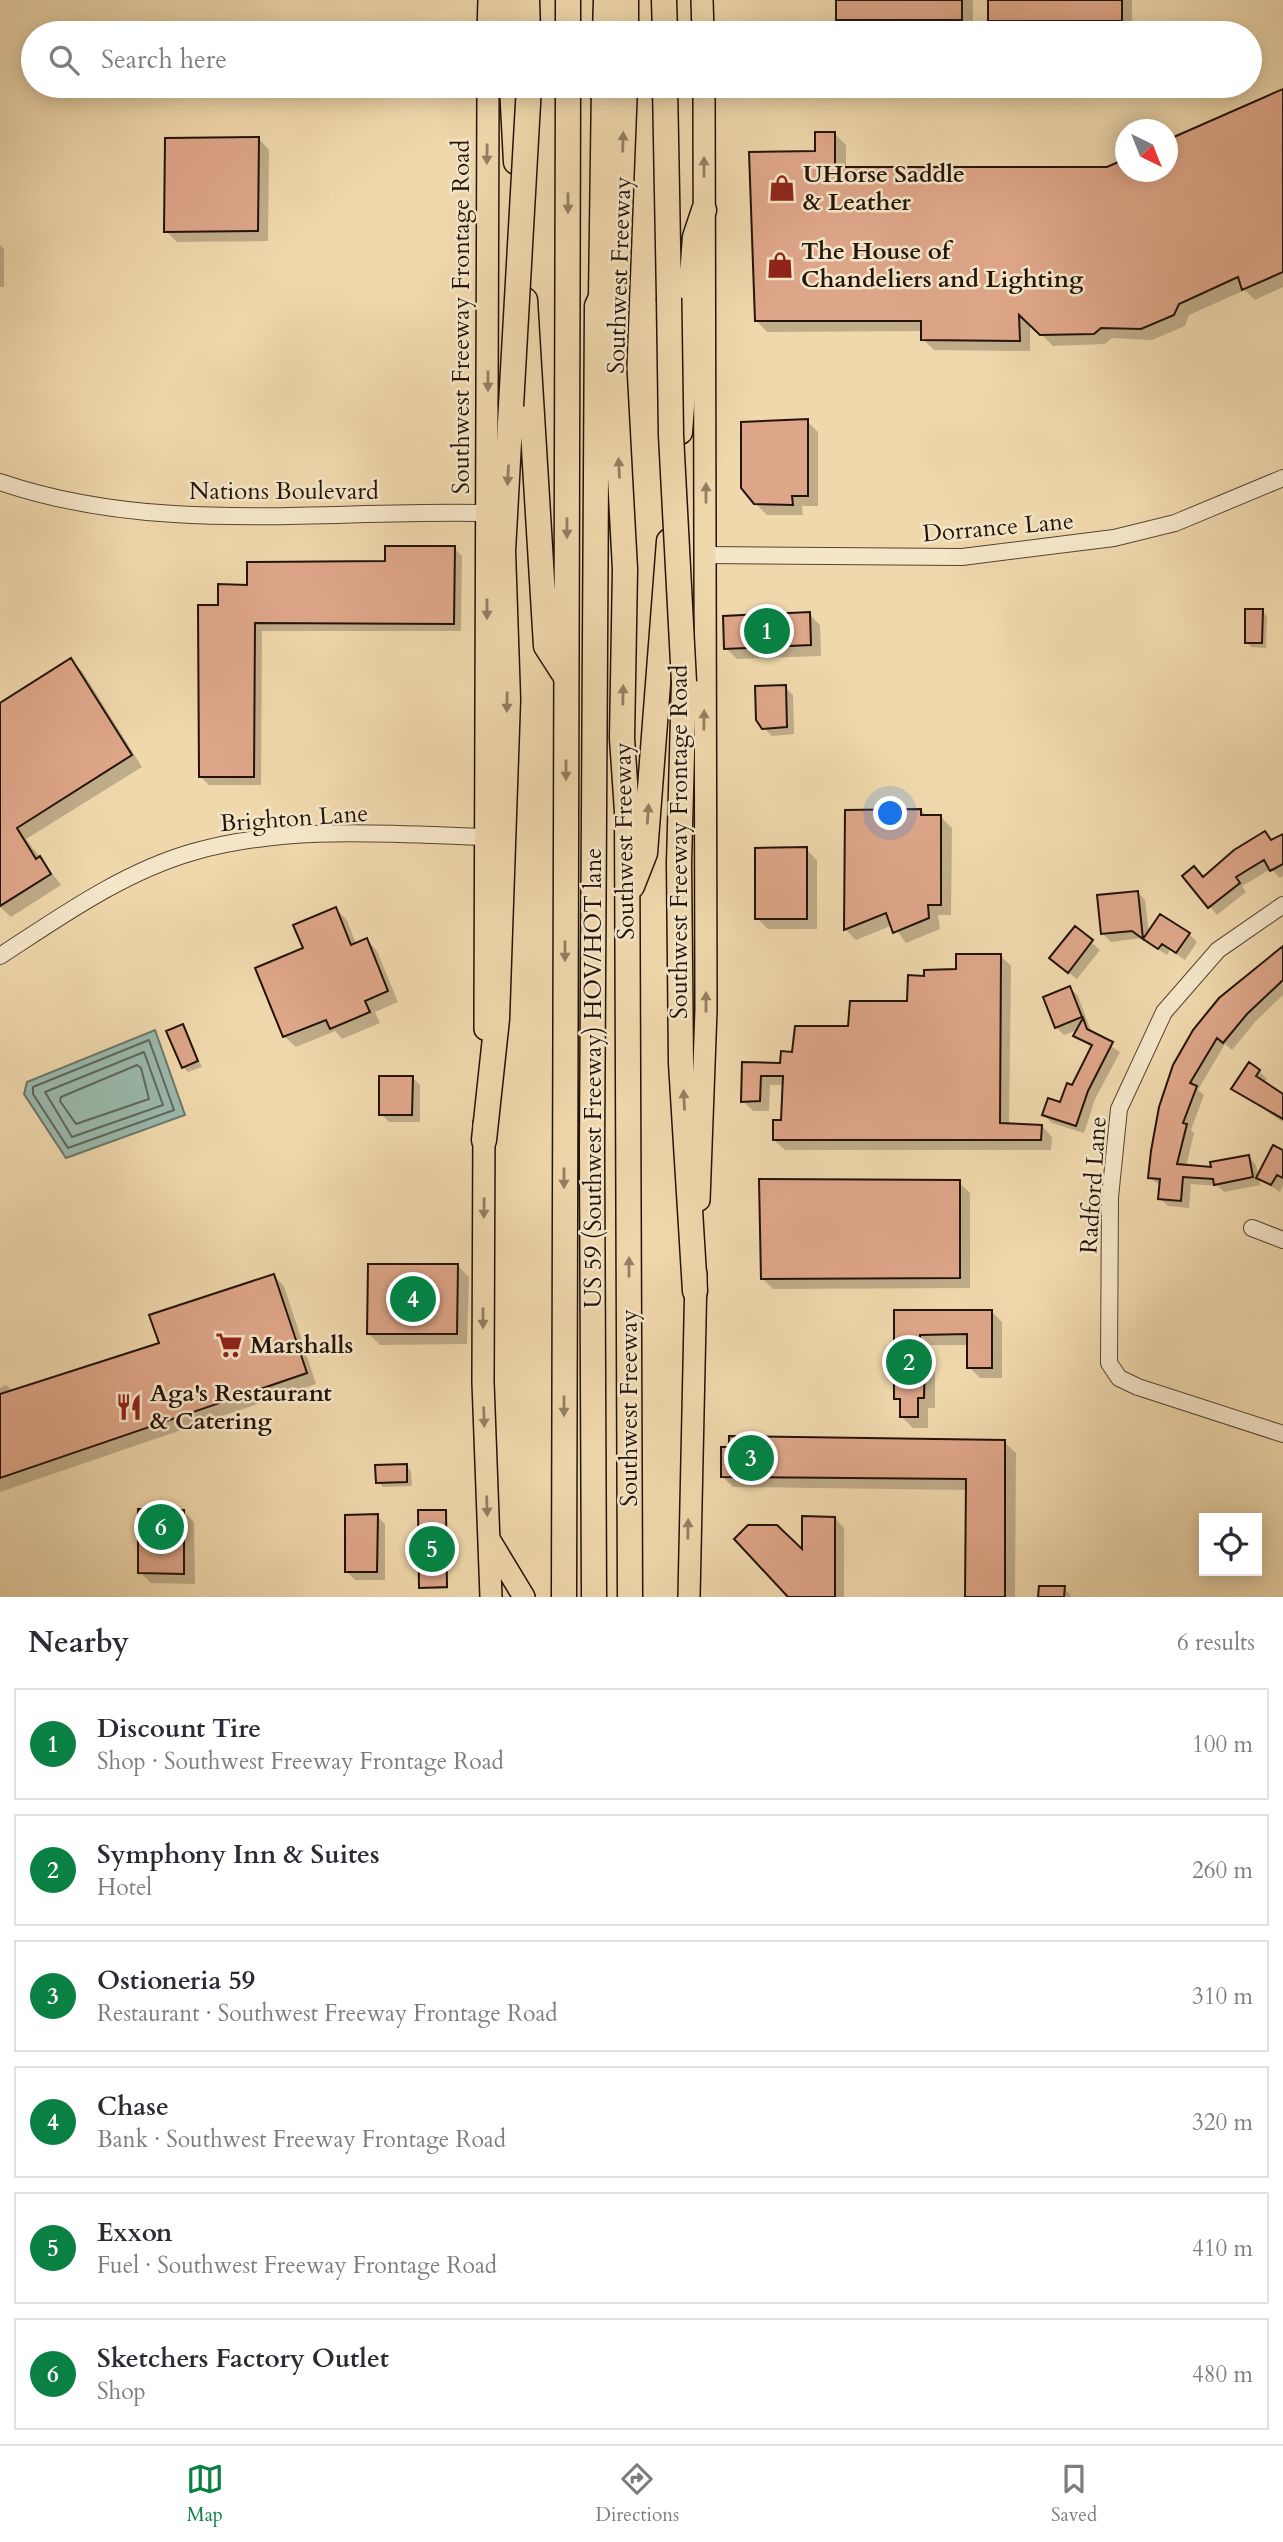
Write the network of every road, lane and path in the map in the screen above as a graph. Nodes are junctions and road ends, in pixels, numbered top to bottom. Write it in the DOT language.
graph roads {
  1 [pos="489,0"];
  2 [pos="507,0"];
  3 [pos="527,0"];
  4 [pos="568,0"];
  5 [pos="593,0"];
  6 [pos="606,0"];
  7 [pos="626,0"];
  8 [pos="664,0"];
  9 [pos="702,0"];
  10 [pos="488,21"];
  11 [pos="508,21"];
  12 [pos="528,21"];
  13 [pos="568,21"];
  14 [pos="593,21"];
  15 [pos="605,21"];
  16 [pos="626,21"];
  17 [pos="665,21"];
  18 [pos="703,21"];
  19 [pos="488,98"];
  20 [pos="513,98"];
  21 [pos="528,98"];
  22 [pos="568,98"];
  23 [pos="593,98"];
  24 [pos="604,98"];
  25 [pos="625,98"];
  26 [pos="665,98"];
  27 [pos="704,98"];
  28 [pos="704,210"];
  29 [pos="597,306"];
  30 [pos="1283,478"];
  31 [pos="0,482"];
  32 [pos="487,513"];
  33 [pos="705,555"];
  34 [pos="566,677"];
  35 [pos="486,837"];
  36 [pos="626,903"];
  37 [pos="1283,905"];
  38 [pos="0,956"];
  39 [pos="484,1140"];
  40 [pos="1252,1228"];
  41 [pos="1283,1240"];
  42 [pos="695,1290"];
  43 [pos="1283,1434"];
  44 [pos="488,1537"];
  45 [pos="682,1592"];
  46 [pos="491,1597"];
  47 [pos="524,1597"];
  48 [pos="564,1597"];
  49 [pos="594,1597"];
  50 [pos="630,1597"];
  1 -- 10 [label="main road"];
  2 -- 11 [label="highway"];
  3 -- 12 [label="highway"];
  4 -- 13 [label="highway"];
  5 -- 14 [label="highway"];
  6 -- 15 [label="highway"];
  7 -- 16 [label="highway"];
  8 -- 17 [label="highway"];
  9 -- 18 [label="main road"];
  19 -- 32 [label="main road, Southwest Freeway Frontage Road, one-way"];
  20 -- 34 [label="highway"];
  21 -- 39 [label="highway, one-way, bridge"];
  22 -- 34 [label="highway, Southwest Freeway, one-way"];
  23 -- 29 [label="highway, Southwest Freeway"];
  24 -- 29 [label="highway, Southwest Freeway"];
  36 -- 25 [label="highway, Southwest Freeway, one-way"];
  42 -- 26 [label="highway, one-way, bridge"];
  28 -- 27 [label="main road, Southwest Freeway Frontage Road, one-way"];
  33 -- 28 [label="main road, Southwest Freeway Frontage Road, one-way"];
  36 -- 28 [label="highway, one-way"];
  29 -- 49 [label="highway, US 59 (Southwest Freeway) HOV/HOT lane"];
  30 -- 33 [label="street, Dorrance Lane"];
  31 -- 32 [label="street, Nations Boulevard"];
  32 -- 35 [label="main road, Southwest Freeway Frontage Road, one-way"];
  42 -- 33 [label="main road, Southwest Freeway Frontage Road, one-way"];
  34 -- 48 [label="highway, Southwest Freeway, one-way"];
  35 -- 38 [label="street, Brighton Lane"];
  35 -- 39 [label="main road, Southwest Freeway Frontage Road"];
  50 -- 36 [label="highway, Southwest Freeway, one-way"];
  37 -- 43 [label="street, Radford Lane"];
  39 -- 44 [label="main road, Southwest Freeway Frontage Road, one-way"];
  40 -- 41 [label="street"];
  45 -- 42 [label="main road, Southwest Freeway Frontage Road, one-way"];
  44 -- 46 [label="main road, Southwest Freeway Frontage Road"];
  44 -- 47 [label="main road"];
}
